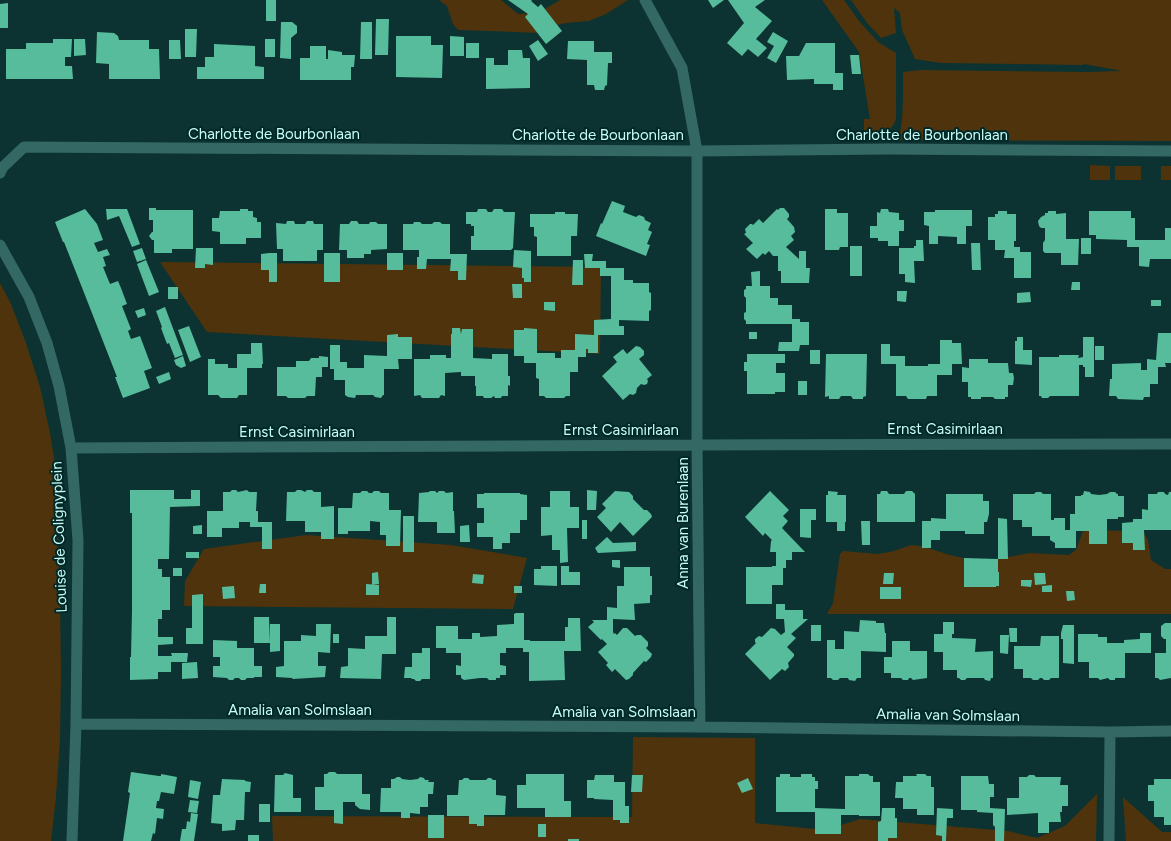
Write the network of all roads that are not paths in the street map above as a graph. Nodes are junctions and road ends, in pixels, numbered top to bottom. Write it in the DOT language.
graph roads {
  1 [pos="645,0"];
  2 [pos="697,151"];
  3 [pos="1171,151"];
  4 [pos="0,173"];
  5 [pos="0,245"];
  6 [pos="1171,444"];
  7 [pos="697,445"];
  8 [pos="71,448"];
  9 [pos="76,724"];
  10 [pos="700,727"];
  11 [pos="1171,731"];
  12 [pos="1110,732"];
  13 [pos="72,841"];
  14 [pos="1109,841"];
  1 -- 2 [label="street, Anna van Burenlaan"];
  2 -- 3 [label="street, Charlotte de Bourbonlaan"];
  2 -- 4 [label="street, Charlotte de Bourbonlaan"];
  2 -- 7 [label="street, Anna van Burenlaan"];
  5 -- 8 [label="street, Louise de Colignyplein"];
  6 -- 7 [label="street, Ernst Casimirlaan"];
  7 -- 8 [label="street, Ernst Casimirlaan"];
  7 -- 10 [label="street, Anna van Burenlaan"];
  8 -- 9 [label="street, Louise de Colignyplein"];
  9 -- 10 [label="street, Amalia van Solmslaan"];
  9 -- 13 [label="street, Louise de Colignyplein"];
  10 -- 12 [label="street, Amalia van Solmslaan"];
  11 -- 12 [label="street, Amalia van Solmslaan"];
  12 -- 14 [label="street"];
}
